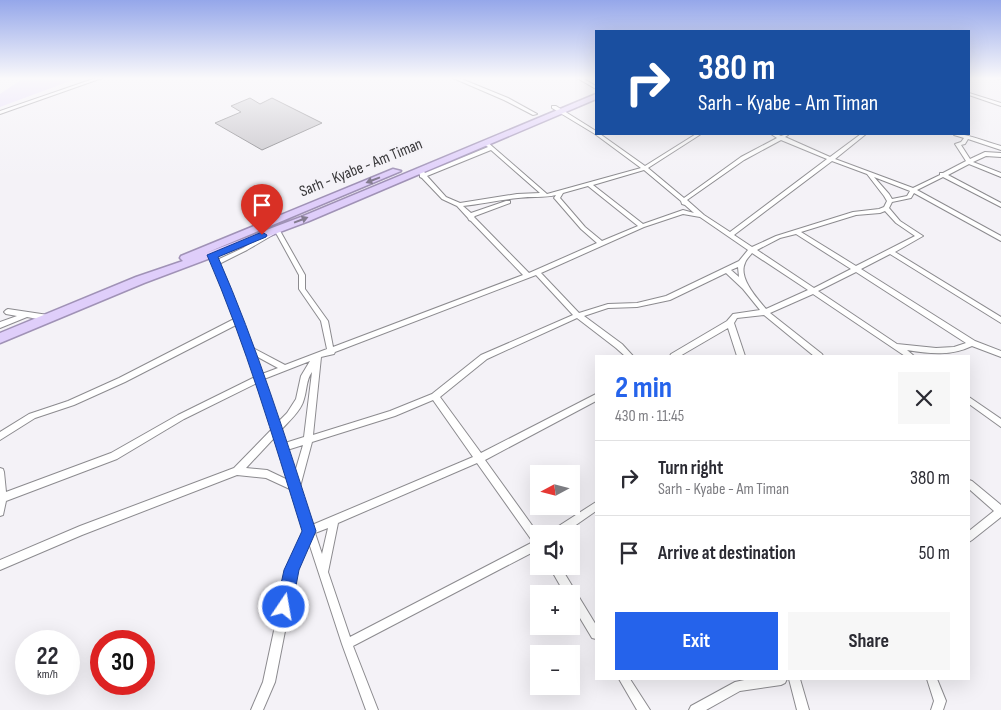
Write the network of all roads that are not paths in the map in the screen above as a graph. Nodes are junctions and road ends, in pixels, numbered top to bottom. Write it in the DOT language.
graph roads {
  1 [pos="529,111"];
  2 [pos="548,111"];
  3 [pos="553,111"];
  4 [pos="561,111"];
  5 [pos="535,114"];
  6 [pos="595,132"];
  7 [pos="600,135"];
  8 [pos="697,135"];
  9 [pos="863,135"];
  10 [pos="960,135"];
  11 [pos="784,136"];
  12 [pos="967,137"];
  13 [pos="489,145"];
  14 [pos="1001,148"];
  15 [pos="1001,155"];
  16 [pos="633,159"];
  17 [pos="831,159"];
  18 [pos="970,162"];
  19 [pos="443,167"];
  20 [pos="645,168"];
  21 [pos="865,172"];
  22 [pos="421,173"];
  23 [pos="629,173"];
  24 [pos="942,174"];
  25 [pos="1001,175"];
  26 [pos="433,184"];
  27 [pos="589,184"];
  28 [pos="537,186"];
  29 [pos="912,190"];
  30 [pos="561,192"];
  31 [pos="526,195"];
  32 [pos="546,196"];
  33 [pos="517,198"];
  34 [pos="684,200"];
  35 [pos="890,201"];
  36 [pos="459,205"];
  37 [pos="1001,205"];
  38 [pos="885,211"];
  39 [pos="683,212"];
  40 [pos="702,216"];
  41 [pos="471,218"];
  42 [pos="642,226"];
  43 [pos="277,230"];
  44 [pos="796,231"];
  45 [pos="730,234"];
  46 [pos="1001,239"];
  47 [pos="601,243"];
  48 [pos="751,250"];
  49 [pos="891,252"];
  50 [pos="214,259"];
  51 [pos="741,263"];
  52 [pos="855,268"];
  53 [pos="727,270"];
  54 [pos="537,272"];
  55 [pos="528,276"];
  56 [pos="140,280"];
  57 [pos="745,287"];
  58 [pos="815,290"];
  59 [pos="8,312"];
  60 [pos="765,312"];
  61 [pos="27,314"];
  62 [pos="577,315"];
  63 [pos="48,318"];
  64 [pos="239,320"];
  65 [pos="1001,320"];
  66 [pos="730,323"];
  67 [pos="0,325"];
  68 [pos="0,338"];
  69 [pos="972,343"];
  70 [pos="896,346"];
  71 [pos="250,350"];
  72 [pos="331,352"];
  73 [pos="1001,354"];
  74 [pos="628,355"];
  75 [pos="676,355"];
  76 [pos="741,355"];
  77 [pos="818,355"];
  78 [pos="909,355"];
  79 [pos="318,356"];
  80 [pos="285,368"];
  81 [pos="259,378"];
  82 [pos="435,396"];
  83 [pos="595,398"];
  84 [pos="970,401"];
  85 [pos="1001,424"];
  86 [pos="276,430"];
  87 [pos="0,436"];
  88 [pos="308,441"];
  89 [pos="282,448"];
  90 [pos="480,458"];
  91 [pos="237,471"];
  92 [pos="0,472"];
  93 [pos="970,485"];
  94 [pos="295,487"];
  95 [pos="2,498"];
  96 [pos="595,507"];
  97 [pos="0,512"];
  98 [pos="334,520"];
  99 [pos="568,525"];
  100 [pos="309,531"];
  101 [pos="530,531"];
  102 [pos="970,536"];
  103 [pos="530,549"];
  104 [pos="0,565"];
  105 [pos="323,572"];
  106 [pos="560,575"];
  107 [pos="595,632"];
  108 [pos="347,644"];
  109 [pos="625,680"];
  110 [pos="776,680"];
  111 [pos="794,680"];
  112 [pos="932,680"];
  113 [pos="257,710"];
  114 [pos="372,710"];
  115 [pos="644,710"];
  116 [pos="695,710"];
  117 [pos="803,710"];
  118 [pos="937,710"];
  1 -- 5 [label="street"];
  2 -- 5 [label="highway, Sarh - Kyabe - Am Timan"];
  3 -- 13 [label="highway, Sarh - Kyabe - Am Timan"];
  4 -- 6 [label="street"];
  5 -- 56 [label="highway, Sarh - Kyabe - Am Timan, one-way"];
  7 -- 16 [label="street"];
  8 -- 20 [label="street"];
  9 -- 17 [label="street"];
  10 -- 12 [label="street"];
  11 -- 17 [label="street"];
  11 -- 34 [label="street"];
  12 -- 14 [label="street"];
  12 -- 18 [label="street"];
  13 -- 19 [label="street"];
  13 -- 22 [label="highway, Sarh - Kyabe - Am Timan"];
  13 -- 28 [label="street"];
  15 -- 18 [label="street"];
  16 -- 20 [label="street"];
  16 -- 23 [label="street"];
  17 -- 21 [label="street"];
  17 -- 45 [label="street"];
  18 -- 24 [label="street"];
  18 -- 25 [label="street"];
  19 -- 22 [label="street"];
  19 -- 26 [label="street"];
  20 -- 23 [label="street"];
  20 -- 34 [label="street"];
  21 -- 29 [label="street"];
  21 -- 35 [label="street"];
  22 -- 26 [label="street"];
  43 -- 22 [label="highway, Sarh - Kyabe - Am Timan, one-way"];
  23 -- 27 [label="street"];
  24 -- 29 [label="street"];
  24 -- 37 [label="street"];
  26 -- 36 [label="street"];
  27 -- 30 [label="street"];
  27 -- 42 [label="street"];
  28 -- 31 [label="street"];
  28 -- 32 [label="street"];
  29 -- 35 [label="street"];
  29 -- 46 [label="street"];
  30 -- 32 [label="street"];
  30 -- 47 [label="street"];
  31 -- 32 [label="street"];
  31 -- 33 [label="street"];
  33 -- 36 [label="street"];
  33 -- 41 [label="street"];
  34 -- 39 [label="street"];
  34 -- 40 [label="street"];
  35 -- 38 [label="street"];
  36 -- 41 [label="street"];
  38 -- 44 [label="street"];
  38 -- 49 [label="street"];
  39 -- 40 [label="street"];
  39 -- 42 [label="street"];
  40 -- 45 [label="street"];
  41 -- 55 [label="street"];
  42 -- 47 [label="street"];
  43 -- 50 [label="highway, Sarh - Kyabe - Am Timan"];
  43 -- 72 [label="street"];
  44 -- 48 [label="street"];
  44 -- 52 [label="street"];
  45 -- 48 [label="street"];
  47 -- 54 [label="street"];
  48 -- 51 [label="street"];
  48 -- 58 [label="street"];
  49 -- 52 [label="street"];
  49 -- 65 [label="street"];
  50 -- 56 [label="highway, Sarh - Kyabe - Am Timan"];
  50 -- 64 [label="street"];
  51 -- 53 [label="street"];
  51 -- 57 [label="street"];
  52 -- 58 [label="street"];
  52 -- 69 [label="street"];
  53 -- 57 [label="street"];
  53 -- 62 [label="street"];
  54 -- 55 [label="street"];
  54 -- 62 [label="street"];
  55 -- 72 [label="street"];
  56 -- 63 [label="highway, Sarh - Kyabe - Am Timan"];
  57 -- 60 [label="street"];
  58 -- 60 [label="street"];
  58 -- 70 [label="street"];
  59 -- 61 [label="street"];
  60 -- 66 [label="street"];
  60 -- 77 [label="street"];
  61 -- 63 [label="street"];
  61 -- 67 [label="street"];
  62 -- 74 [label="street"];
  62 -- 82 [label="street"];
  63 -- 68 [label="highway, Sarh - Kyabe - Am Timan"];
  64 -- 71 [label="street"];
  64 -- 87 [label="street"];
  66 -- 75 [label="street"];
  66 -- 76 [label="street"];
  69 -- 70 [label="street"];
  69 -- 73 [label="street"];
  70 -- 78 [label="street"];
  71 -- 80 [label="street"];
  71 -- 81 [label="street"];
  72 -- 79 [label="street"];
  79 -- 80 [label="street"];
  79 -- 86 [label="street"];
  79 -- 88 [label="street"];
  80 -- 81 [label="street"];
  81 -- 86 [label="street"];
  81 -- 95 [label="street"];
  82 -- 88 [label="street"];
  82 -- 90 [label="street"];
  83 -- 90 [label="street"];
  84 -- 85 [label="street"];
  86 -- 89 [label="street"];
  86 -- 91 [label="street"];
  88 -- 89 [label="street"];
  88 -- 94 [label="street"];
  89 -- 94 [label="street"];
  90 -- 98 [label="street"];
  90 -- 101 [label="street"];
  91 -- 94 [label="street"];
  91 -- 104 [label="street"];
  92 -- 95 [label="street"];
  93 -- 102 [label="street"];
  94 -- 100 [label="street"];
  95 -- 97 [label="street"];
  96 -- 99 [label="street"];
  98 -- 100 [label="street"];
  98 -- 105 [label="street"];
  100 -- 105 [label="street"];
  100 -- 113 [label="street"];
  103 -- 108 [label="street"];
  105 -- 108 [label="street"];
  106 -- 107 [label="street"];
  108 -- 114 [label="street"];
  109 -- 115 [label="street"];
  110 -- 116 [label="street"];
  111 -- 117 [label="street"];
  112 -- 118 [label="street"];
}
